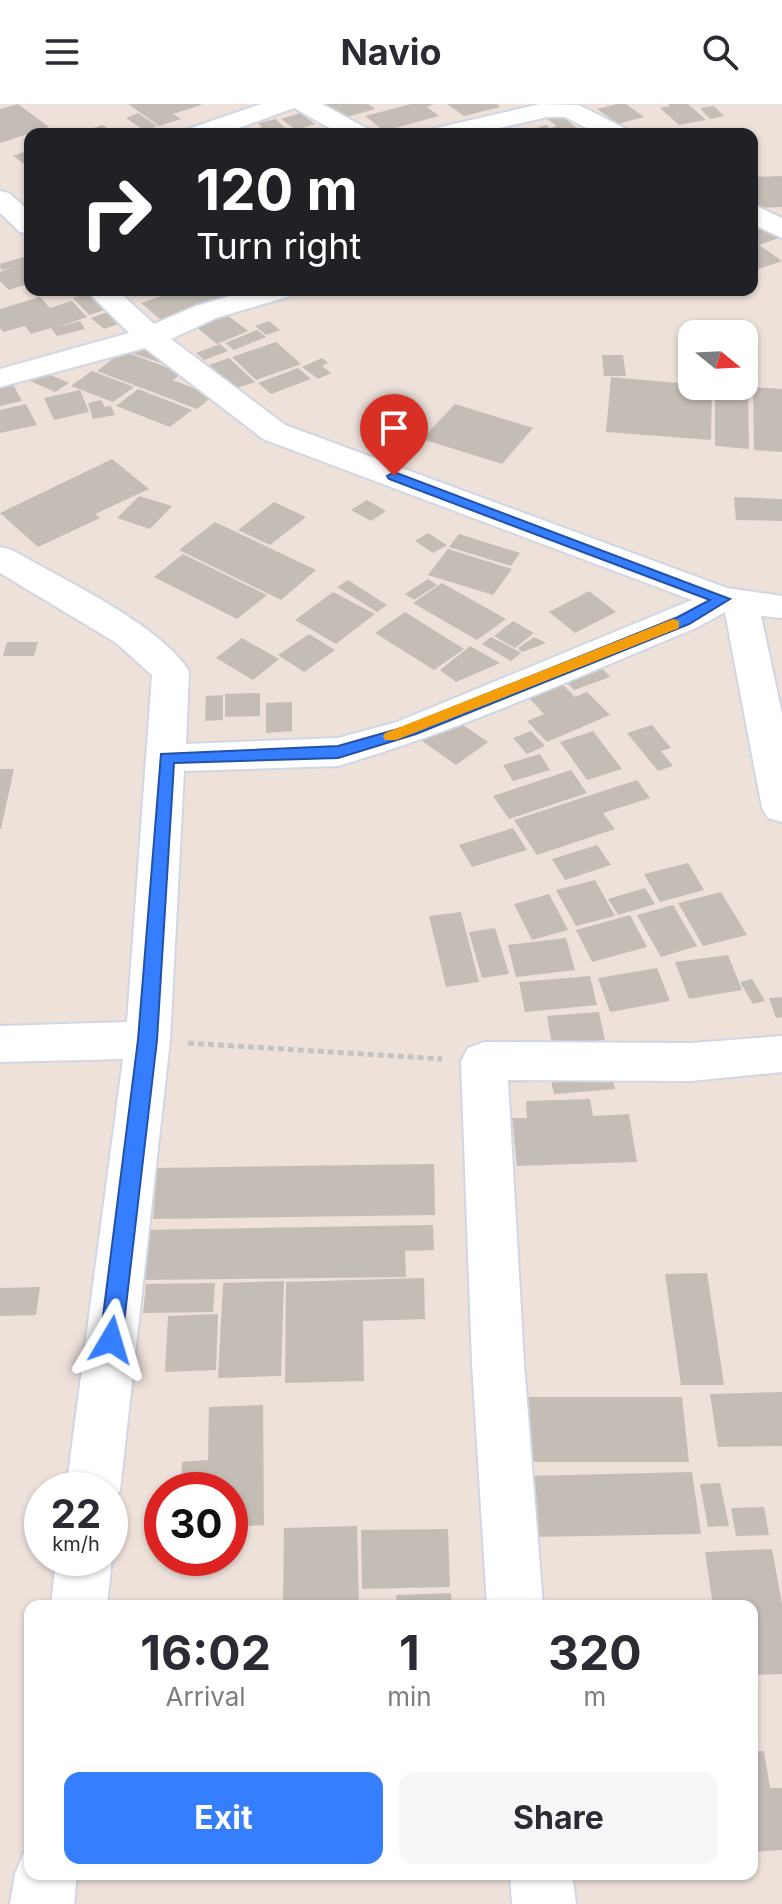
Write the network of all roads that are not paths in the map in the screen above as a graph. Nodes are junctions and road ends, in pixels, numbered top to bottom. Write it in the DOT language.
graph roads {
  1 [pos="285,104"];
  2 [pos="304,104"];
  3 [pos="571,107"];
  4 [pos="215,128"];
  5 [pos="348,128"];
  6 [pos="468,128"];
  7 [pos="607,128"];
  8 [pos="24,192"];
  9 [pos="0,199"];
  10 [pos="758,216"];
  11 [pos="24,221"];
  12 [pos="782,230"];
  13 [pos="106,296"];
  14 [pos="261,296"];
  15 [pos="150,337"];
  16 [pos="0,378"];
  17 [pos="0,558"];
  18 [pos="732,602"];
  19 [pos="782,607"];
  20 [pos="166,758"];
  21 [pos="782,808"];
  22 [pos="148,1040"];
  23 [pos="0,1044"];
  24 [pos="782,1054"];
  25 [pos="95,1472"];
  26 [pos="82,1576"];
  27 [pos="80,1600"];
  28 [pos="515,1600"];
  29 [pos="45,1880"];
  30 [pos="542,1880"];
  31 [pos="42,1904"];
  32 [pos="544,1904"];
  1 -- 4 [label="street"];
  2 -- 5 [label="street"];
  3 -- 6 [label="street"];
  3 -- 7 [label="street"];
  8 -- 9 [label="street"];
  9 -- 11 [label="street"];
  10 -- 12 [label="street"];
  13 -- 15 [label="street"];
  14 -- 15 [label="street"];
  15 -- 16 [label="street"];
  15 -- 18 [label="street"];
  17 -- 20 [label="street"];
  18 -- 19 [label="street"];
  18 -- 20 [label="street"];
  18 -- 21 [label="street"];
  20 -- 22 [label="street"];
  22 -- 23 [label="street"];
  22 -- 25 [label="street"];
  24 -- 28 [label="street"];
  26 -- 27 [label="street"];
  29 -- 31 [label="street"];
  30 -- 32 [label="street"];
}
